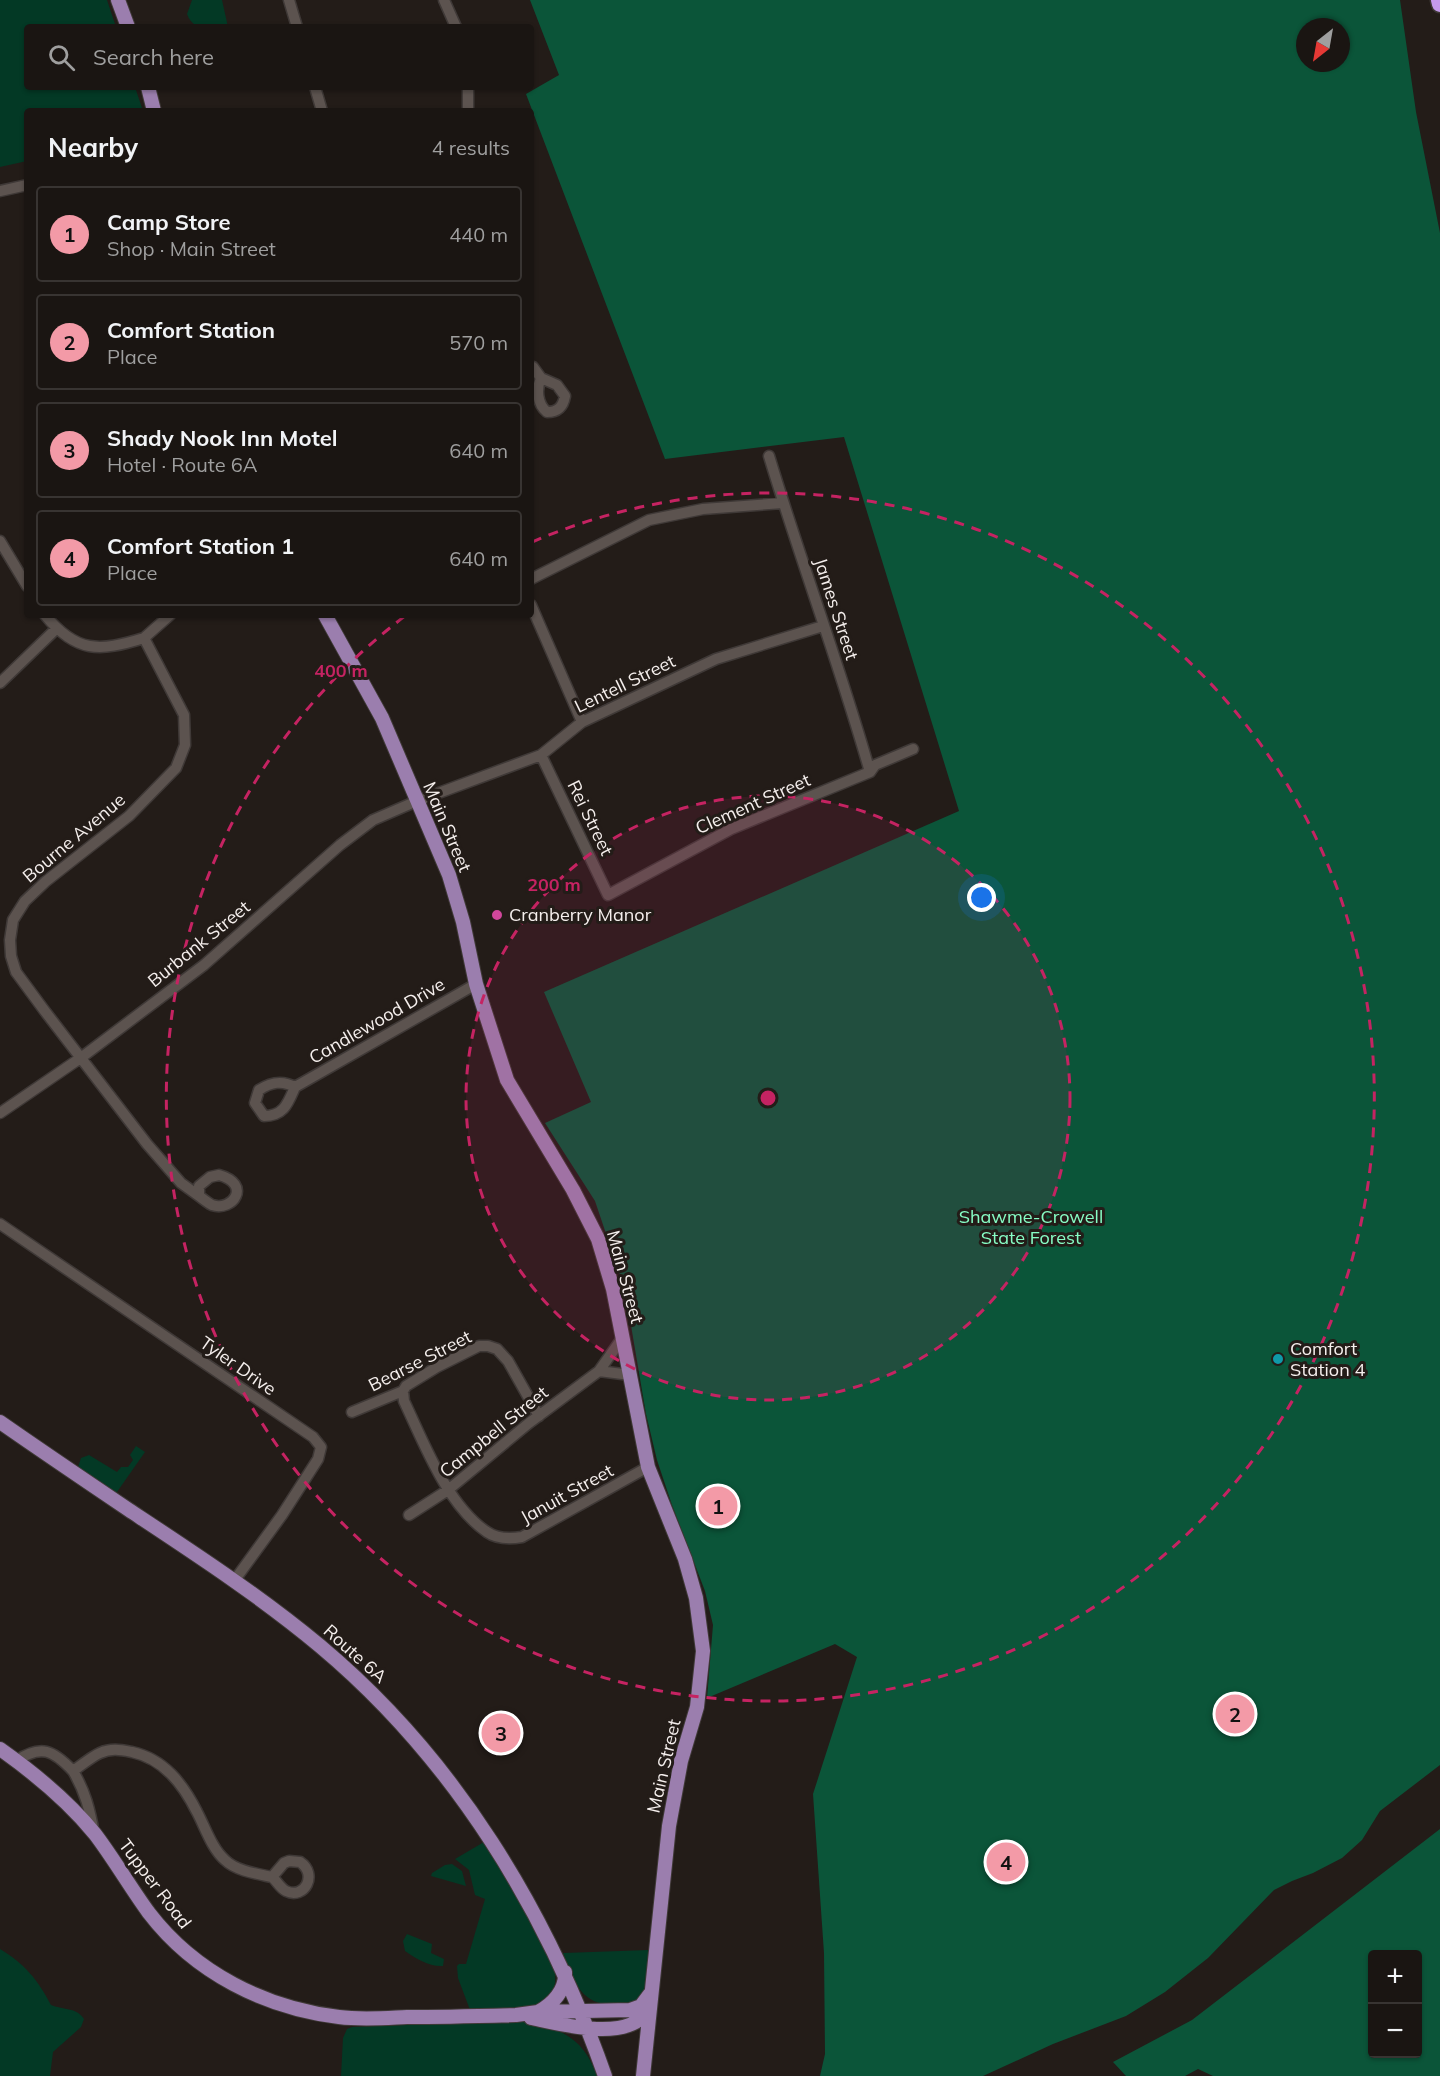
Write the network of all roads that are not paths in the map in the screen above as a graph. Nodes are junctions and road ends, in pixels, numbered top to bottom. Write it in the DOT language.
graph roads {
  1 [pos="118,0"];
  2 [pos="289,0"];
  3 [pos="444,0"];
  4 [pos="1439,0"];
  5 [pos="1440,4"];
  6 [pos="127,24"];
  7 [pos="296,24"];
  8 [pos="455,24"];
  9 [pos="149,90"];
  10 [pos="316,90"];
  11 [pos="468,90"];
  12 [pos="153,108"];
  13 [pos="321,108"];
  14 [pos="468,108"];
  15 [pos="24,186"];
  16 [pos="0,191"];
  17 [pos="534,367"];
  18 [pos="541,378"];
  19 [pos="769,456"];
  20 [pos="783,503"];
  21 [pos="0,541"];
  22 [pos="534,578"];
  23 [pos="24,581"];
  24 [pos="534,612"];
  25 [pos="47,618"];
  26 [pos="167,618"];
  27 [pos="327,618"];
  28 [pos="823,626"];
  29 [pos="56,629"];
  30 [pos="144,638"];
  31 [pos="0,683"];
  32 [pos="582,722"];
  33 [pos="913,749"];
  34 [pos="541,756"];
  35 [pos="870,772"];
  36 [pos="417,801"];
  37 [pos="608,895"];
  38 [pos="476,984"];
  39 [pos="82,1057"];
  40 [pos="295,1087"];
  41 [pos="0,1113"];
  42 [pos="199,1196"];
  43 [pos="0,1224"];
  44 [pos="622,1337"];
  45 [pos="599,1371"];
  46 [pos="630,1376"];
  47 [pos="403,1391"];
  48 [pos="352,1412"];
  49 [pos="539,1416"];
  50 [pos="0,1422"];
  51 [pos="648,1467"];
  52 [pos="448,1490"];
  53 [pos="409,1515"];
  54 [pos="234,1581"];
  55 [pos="0,1749"];
  56 [pos="16,1761"];
  57 [pos="73,1771"];
  58 [pos="94,1834"];
  59 [pos="272,1877"];
  60 [pos="565,1972"];
  61 [pos="650,1998"];
  62 [pos="581,2011"];
  63 [pos="538,2012"];
  64 [pos="516,2015"];
  65 [pos="588,2029"];
  66 [pos="605,2076"];
  67 [pos="643,2076"];
  1 -- 6 [label="main road"];
  2 -- 7 [label="street"];
  3 -- 8 [label="street"];
  4 -- 5 [label="highway"];
  9 -- 12 [label="main road"];
  10 -- 13 [label="street"];
  11 -- 14 [label="street"];
  15 -- 16 [label="street"];
  17 -- 18 [label="street"];
  19 -- 20 [label="street, James Street"];
  20 -- 22 [label="street"];
  20 -- 28 [label="street, James Street"];
  21 -- 23 [label="street"];
  24 -- 32 [label="street"];
  25 -- 29 [label="street"];
  26 -- 30 [label="street"];
  27 -- 36 [label="main road, Main Street"];
  28 -- 32 [label="street, Lentell Street"];
  28 -- 35 [label="street, James Street"];
  29 -- 30 [label="street"];
  29 -- 31 [label="street"];
  30 -- 39 [label="street, Bourne Avenue"];
  32 -- 34 [label="street, Lentell Street"];
  33 -- 35 [label="street, Clement Street"];
  34 -- 36 [label="street, Lentell Street"];
  34 -- 37 [label="street, Rei Street"];
  35 -- 37 [label="street, Clement Street"];
  36 -- 38 [label="main road, Main Street"];
  36 -- 39 [label="street, Burbank Street"];
  38 -- 40 [label="street, Candlewood Drive"];
  38 -- 44 [label="main road, Main Street"];
  39 -- 41 [label="street, Burbank Street"];
  39 -- 42 [label="street, Bourne Avenue"];
  43 -- 54 [label="street, Tyler Drive"];
  44 -- 45 [label="street, Campbell Street"];
  44 -- 46 [label="main road, Main Street"];
  45 -- 46 [label="street"];
  45 -- 49 [label="street, Campbell Street"];
  46 -- 51 [label="main road, Main Street"];
  47 -- 48 [label="street, Bearse Street"];
  47 -- 49 [label="street, Bearse Street"];
  47 -- 52 [label="street, Januit Street"];
  49 -- 52 [label="street, Campbell Street"];
  50 -- 54 [label="main road, Route 6A"];
  51 -- 52 [label="street, Januit Street"];
  51 -- 61 [label="main road, Main Street"];
  52 -- 53 [label="street, Campbell Street"];
  54 -- 60 [label="main road, Route 6A"];
  55 -- 56 [label="main road, Tupper Road"];
  56 -- 57 [label="street"];
  56 -- 58 [label="main road, Tupper Road"];
  57 -- 58 [label="street"];
  57 -- 59 [label="street"];
  58 -- 64 [label="main road, Tupper Road"];
  60 -- 62 [label="main road, Route 6A"];
  60 -- 63 [label="main road"];
  61 -- 62 [label="main road"];
  61 -- 65 [label="main road"];
  61 -- 67 [label="main road, Main Street"];
  62 -- 63 [label="main road, Tupper Road"];
  62 -- 65 [label="main road, Route 6A"];
  63 -- 64 [label="main road, Tupper Road"];
  64 -- 65 [label="main road, Tupper Road"];
  65 -- 66 [label="main road, Route 6A"];
}
